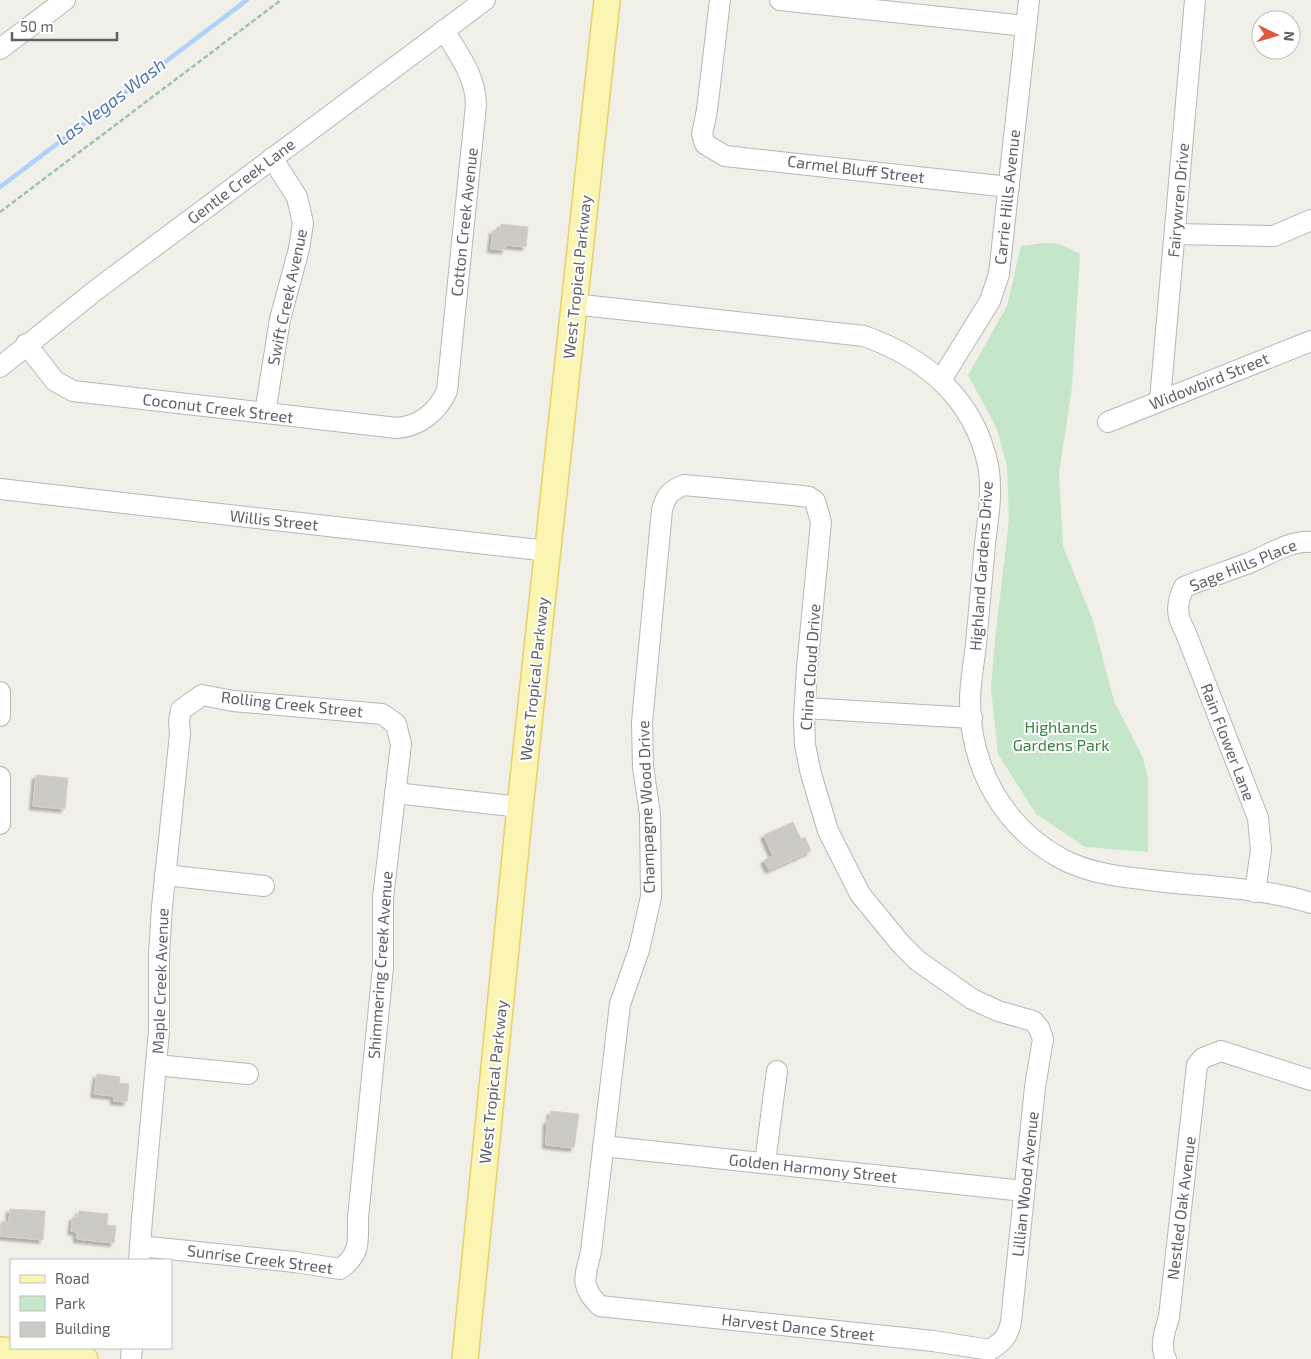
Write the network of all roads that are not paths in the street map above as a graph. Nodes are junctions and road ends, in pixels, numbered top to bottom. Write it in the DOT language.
graph roads {
  1 [pos="65,0"];
  2 [pos="485,0"];
  3 [pos="607,0"];
  4 [pos="720,0"];
  5 [pos="780,0"];
  6 [pos="1029,0"];
  7 [pos="1195,0"];
  8 [pos="1026,26"];
  9 [pos="444,30"];
  10 [pos="0,49"];
  11 [pos="272,158"];
  12 [pos="1009,187"];
  13 [pos="1311,220"];
  14 [pos="1175,234"];
  15 [pos="573,304"];
  16 [pos="1311,340"];
  17 [pos="26,344"];
  18 [pos="0,366"];
  19 [pos="941,380"];
  20 [pos="1160,400"];
  21 [pos="265,413"];
  22 [pos="428,416"];
  23 [pos="1108,422"];
  24 [pos="0,489"];
  25 [pos="815,501"];
  26 [pos="1311,542"];
  27 [pos="548,551"];
  28 [pos="1180,596"];
  29 [pos="0,692"];
  30 [pos="187,704"];
  31 [pos="805,708"];
  32 [pos="0,716"];
  33 [pos="972,718"];
  34 [pos="396,724"];
  35 [pos="0,778"];
  36 [pos="395,793"];
  37 [pos="520,807"];
  38 [pos="0,824"];
  39 [pos="166,876"];
  40 [pos="264,886"];
  41 [pos="1255,892"];
  42 [pos="1311,903"];
  43 [pos="1039,1028"];
  44 [pos="156,1065"];
  45 [pos="776,1071"];
  46 [pos="248,1074"];
  47 [pos="1311,1080"];
  48 [pos="603,1146"];
  49 [pos="765,1163"];
  50 [pos="1024,1191"];
  51 [pos="140,1253"];
  52 [pos="348,1264"];
  53 [pos="591,1298"];
  54 [pos="1004,1340"];
  55 [pos="0,1350"];
  56 [pos="85,1359"];
  57 [pos="466,1359"];
  58 [pos="1166,1359"];
  1 -- 10 [label="street"];
  2 -- 9 [label="street, Gentle Creek Lane"];
  3 -- 15 [label="main road, West Tropical Parkway"];
  4 -- 12 [label="street, Carmel Bluff Street"];
  5 -- 8 [label="street"];
  6 -- 8 [label="street, Carrie Hills Avenue"];
  7 -- 14 [label="street, Fairywren Drive"];
  8 -- 12 [label="street, Carrie Hills Avenue"];
  9 -- 11 [label="street, Gentle Creek Lane"];
  9 -- 22 [label="street, Cotton Creek Avenue"];
  11 -- 17 [label="street, Gentle Creek Lane"];
  11 -- 21 [label="street, Swift Creek Avenue"];
  12 -- 19 [label="street, Carrie Hills Avenue"];
  13 -- 14 [label="street"];
  14 -- 20 [label="street, Fairywren Drive"];
  15 -- 19 [label="street, Highland Gardens Drive"];
  15 -- 27 [label="main road, West Tropical Parkway"];
  16 -- 20 [label="street, Widowbird Street"];
  17 -- 18 [label="street, Gentle Creek Lane"];
  17 -- 21 [label="street, Coconut Creek Street"];
  19 -- 33 [label="street, Highland Gardens Drive"];
  20 -- 23 [label="street, Widowbird Street"];
  21 -- 22 [label="street, Coconut Creek Street"];
  24 -- 27 [label="street, Willis Street"];
  25 -- 31 [label="street, China Cloud Drive"];
  25 -- 48 [label="street, Champagne Wood Drive"];
  26 -- 28 [label="street, Sage Hills Place"];
  27 -- 37 [label="main road, West Tropical Parkway"];
  28 -- 41 [label="street, Rain Flower Lane"];
  29 -- 32 [label="street"];
  30 -- 34 [label="street, Rolling Creek Street"];
  30 -- 39 [label="street, Maple Creek Avenue"];
  31 -- 33 [label="street"];
  31 -- 43 [label="street, China Cloud Drive"];
  33 -- 41 [label="street, Highland Gardens Drive"];
  34 -- 36 [label="street, Shimmering Creek Avenue"];
  35 -- 38 [label="street"];
  36 -- 37 [label="street"];
  36 -- 52 [label="street, Shimmering Creek Avenue"];
  37 -- 57 [label="main road, West Tropical Parkway"];
  39 -- 40 [label="street"];
  39 -- 44 [label="street, Maple Creek Avenue"];
  41 -- 42 [label="street, Highland Gardens Drive"];
  43 -- 50 [label="street, Lillian Wood Avenue"];
  44 -- 46 [label="street"];
  44 -- 51 [label="street, Maple Creek Avenue"];
  45 -- 49 [label="street"];
  47 -- 58 [label="street, Nestled Oak Avenue"];
  48 -- 49 [label="street, Golden Harmony Street"];
  48 -- 53 [label="street, Champagne Wood Drive"];
  49 -- 50 [label="street, Golden Harmony Street"];
  50 -- 54 [label="street, Lillian Wood Avenue"];
  51 -- 52 [label="street, Sunrise Creek Street"];
  53 -- 54 [label="street, Harvest Dance Street"];
  55 -- 56 [label="main road"];
}
